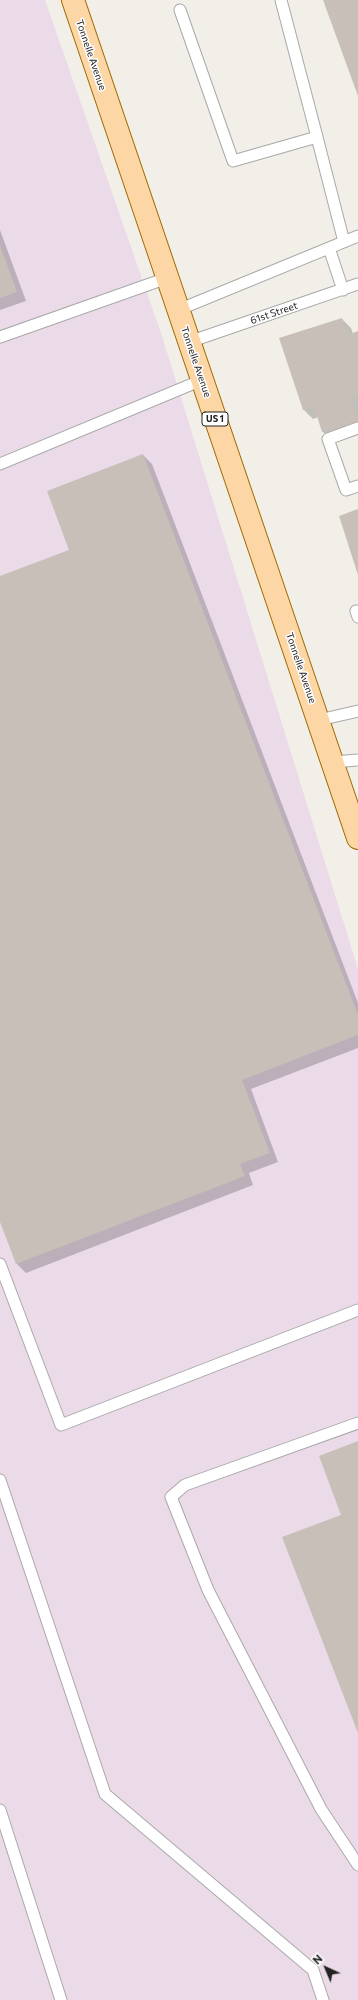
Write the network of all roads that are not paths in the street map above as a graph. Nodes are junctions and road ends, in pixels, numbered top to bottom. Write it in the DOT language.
graph roads {
  1 [pos="73,0"];
  2 [pos="281,0"];
  3 [pos="180,10"];
  4 [pos="317,137"];
  5 [pos="358,236"];
  6 [pos="344,242"];
  7 [pos="329,248"];
  8 [pos="167,278"];
  9 [pos="358,284"];
  10 [pos="343,290"];
  11 [pos="178,310"];
  12 [pos="0,337"];
  13 [pos="189,342"];
  14 [pos="202,380"];
  15 [pos="358,428"];
  16 [pos="0,464"];
  17 [pos="358,486"];
  18 [pos="358,711"];
  19 [pos="319,720"];
  20 [pos="358,760"];
  21 [pos="333,762"];
  22 [pos="358,838"];
  23 [pos="0,1264"];
  24 [pos="358,1310"];
  25 [pos="358,1423"];
  26 [pos="0,1480"];
  27 [pos="0,1810"];
  28 [pos="358,1865"];
  29 [pos="61,2000"];
  30 [pos="323,2000"];
  1 -- 8 [label="main road, Tonnelle Avenue / US 1"];
  2 -- 4 [label="lane"];
  3 -- 4 [label="lane"];
  4 -- 6 [label="lane"];
  5 -- 6 [label="lane"];
  6 -- 7 [label="lane"];
  7 -- 10 [label="lane"];
  7 -- 11 [label="lane"];
  8 -- 11 [label="main road, Tonnelle Avenue / US 1"];
  8 -- 12 [label="lane"];
  9 -- 10 [label="lane, 61st Street"];
  10 -- 13 [label="lane, 61st Street"];
  11 -- 13 [label="main road, Tonnelle Avenue / US 1"];
  13 -- 14 [label="main road, Tonnelle Avenue / US 1"];
  14 -- 16 [label="lane"];
  14 -- 19 [label="main road, Tonnelle Avenue / US 1"];
  15 -- 17 [label="lane"];
  18 -- 19 [label="lane"];
  19 -- 21 [label="main road, Tonnelle Avenue / US 1"];
  20 -- 21 [label="lane"];
  21 -- 22 [label="main road, Tonnelle Avenue / US 1"];
  23 -- 24 [label="lane"];
  25 -- 28 [label="lane"];
  26 -- 30 [label="lane"];
  27 -- 29 [label="lane"];
}
